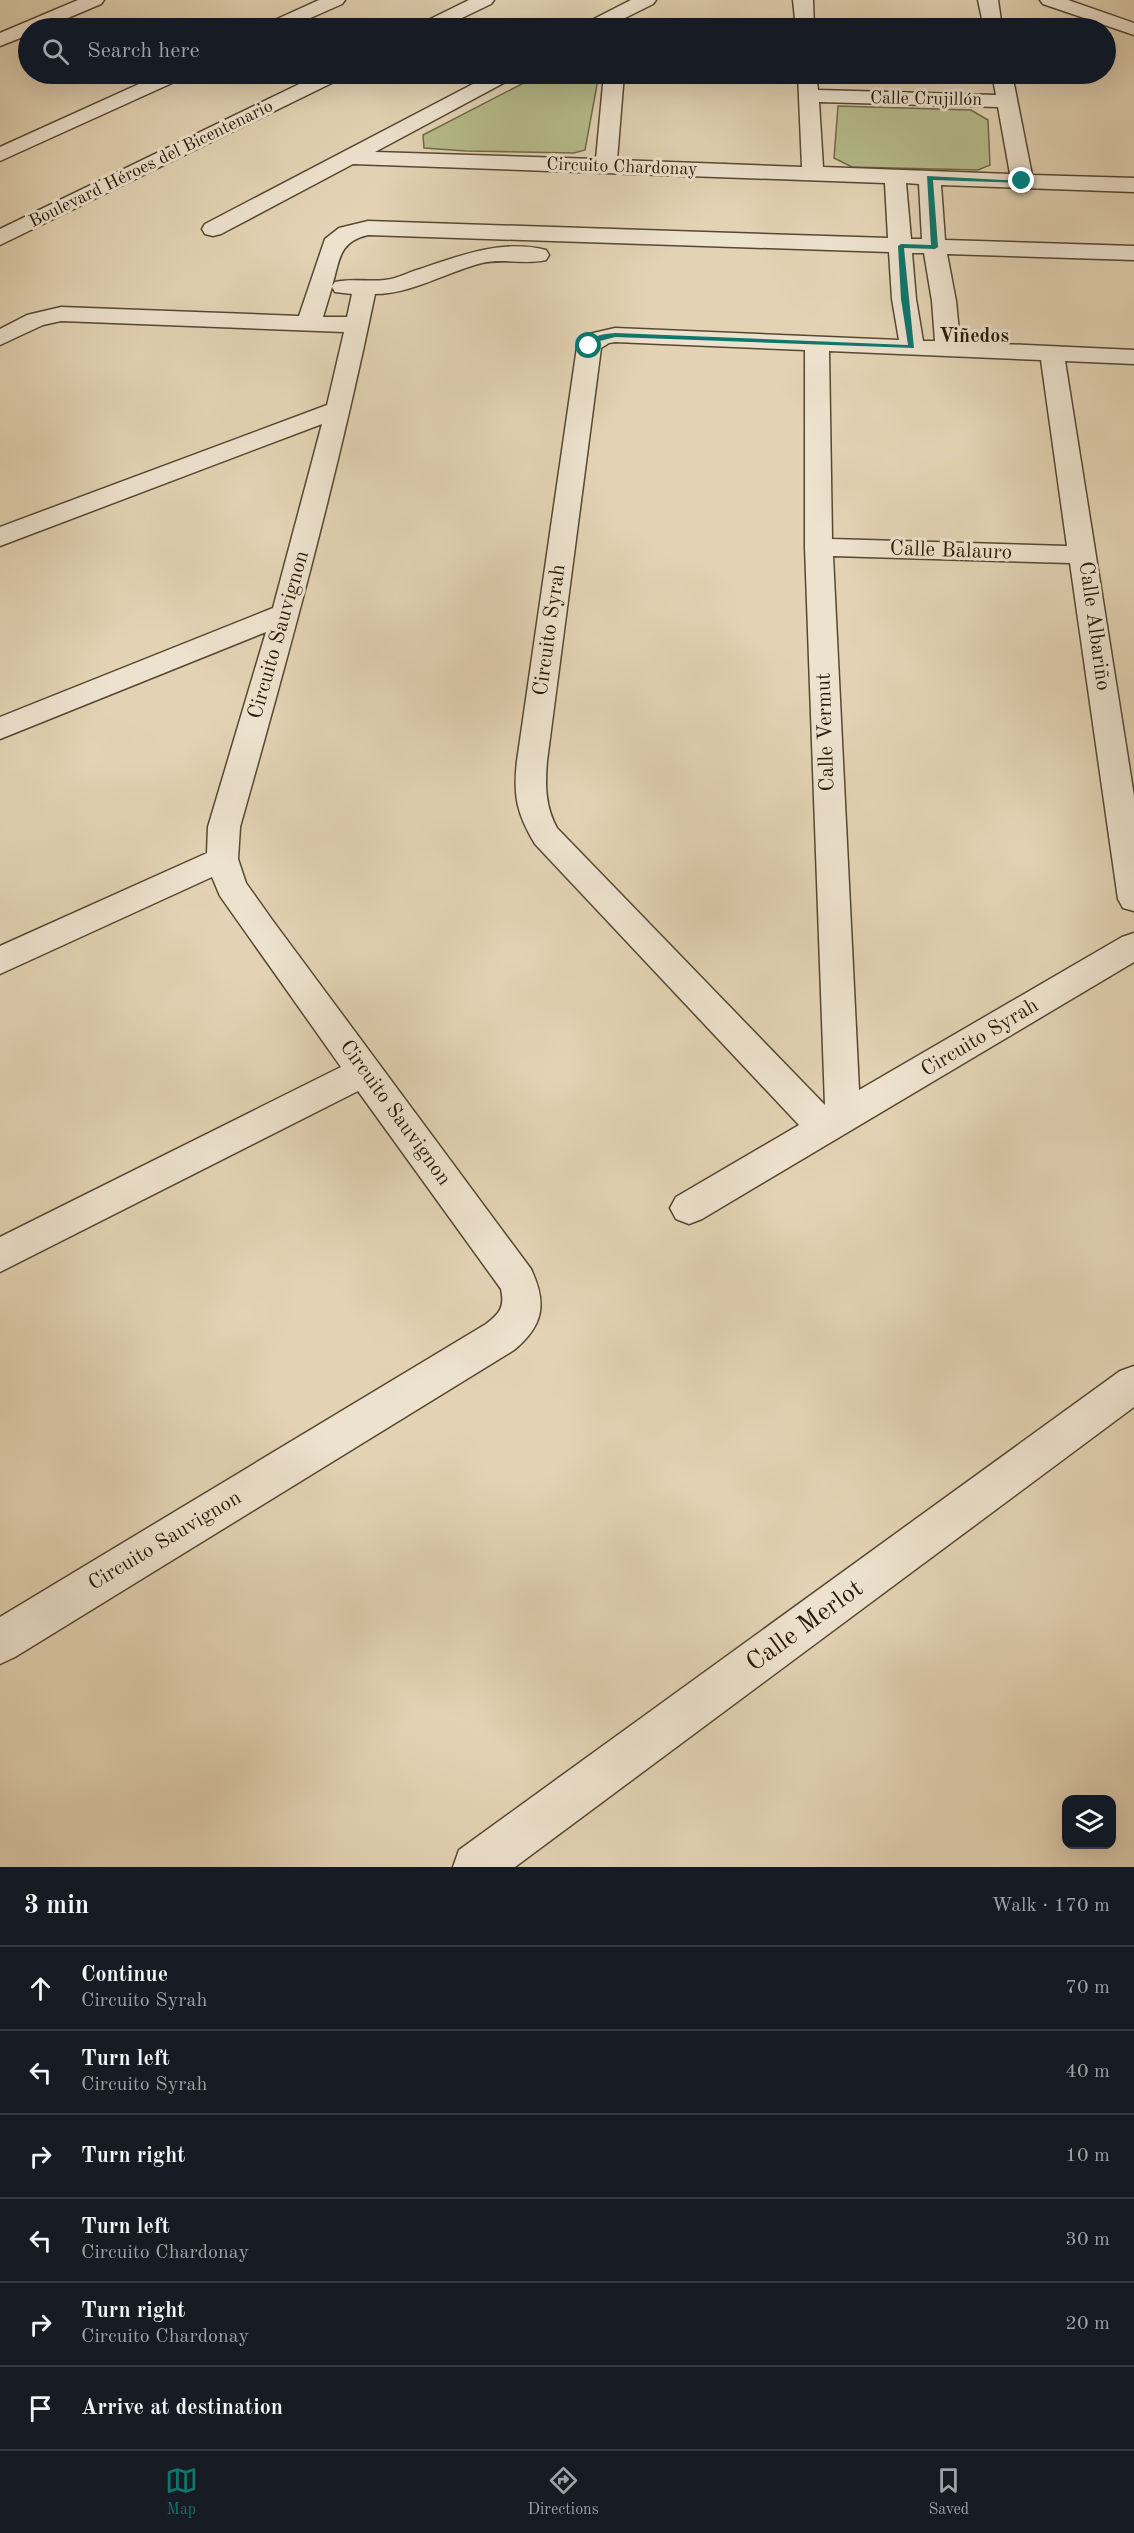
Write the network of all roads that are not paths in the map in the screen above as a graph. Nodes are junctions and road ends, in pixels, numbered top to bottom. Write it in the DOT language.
graph roads {
  1 [pos="94,0"];
  2 [pos="335,0"];
  3 [pos="484,0"];
  4 [pos="646,0"];
  5 [pos="803,0"];
  6 [pos="988,0"];
  7 [pos="1050,0"];
  8 [pos="52,18"];
  9 [pos="295,18"];
  10 [pos="447,18"];
  11 [pos="623,18"];
  12 [pos="804,18"];
  13 [pos="991,18"];
  14 [pos="1102,18"];
  15 [pos="1116,23"];
  16 [pos="1134,29"];
  17 [pos="18,32"];
  18 [pos="0,40"];
  19 [pos="154,84"];
  20 [pos="315,84"];
  21 [pos="487,84"];
  22 [pos="613,84"];
  23 [pos="807,84"];
  24 [pos="1004,84"];
  25 [pos="808,96"];
  26 [pos="1007,101"];
  27 [pos="0,155"];
  28 [pos="349,157"];
  29 [pos="606,166"];
  30 [pos="813,174"];
  31 [pos="895,176"];
  32 [pos="930,178"];
  33 [pos="1022,181"];
  34 [pos="1134,185"];
  35 [pos="213,229"];
  36 [pos="0,238"];
  37 [pos="1134,253"];
  38 [pos="901,256"];
  39 [pos="937,258"];
  40 [pos="843,265"];
  41 [pos="866,266"];
  42 [pos="984,270"];
  43 [pos="320,286"];
  44 [pos="364,288"];
  45 [pos="309,323"];
  46 [pos="357,325"];
  47 [pos="0,338"];
  48 [pos="817,345"];
  49 [pos="912,347"];
  50 [pos="948,349"];
  51 [pos="1052,353"];
  52 [pos="1134,357"];
  53 [pos="339,409"];
  54 [pos="0,537"];
  55 [pos="819,547"];
  56 [pos="1083,555"];
  57 [pos="286,613"];
  58 [pos="0,729"];
  59 [pos="222,859"];
  60 [pos="1134,900"];
  61 [pos="1134,946"];
  62 [pos="0,961"];
  63 [pos="365,1071"];
  64 [pos="834,1123"];
  65 [pos="689,1208"];
  66 [pos="0,1255"];
  67 [pos="1134,1384"];
  68 [pos="0,1642"];
  69 [pos="477,1867"];
  1 -- 8 [label="street"];
  2 -- 9 [label="street"];
  3 -- 10 [label="street"];
  4 -- 11 [label="street"];
  5 -- 12 [label="street"];
  6 -- 13 [label="street"];
  7 -- 14 [label="street"];
  15 -- 16 [label="street"];
  17 -- 18 [label="street"];
  19 -- 27 [label="street"];
  20 -- 36 [label="street, Boulevard Héroes del Bicentenario"];
  21 -- 28 [label="street, Circuito Chardonay"];
  22 -- 29 [label="street"];
  23 -- 25 [label="street"];
  24 -- 26 [label="street"];
  25 -- 26 [label="street, Calle Crujillón"];
  25 -- 30 [label="street"];
  26 -- 33 [label="street"];
  28 -- 29 [label="street, Circuito Chardonay"];
  28 -- 35 [label="street, Circuito Chardonay"];
  29 -- 30 [label="street, Circuito Chardonay"];
  30 -- 31 [label="street, Circuito Chardonay"];
  31 -- 32 [label="street, Circuito Chardonay"];
  31 -- 38 [label="street"];
  32 -- 33 [label="street, Circuito Chardonay"];
  32 -- 39 [label="street"];
  33 -- 34 [label="street, Circuito Chardonay"];
  37 -- 39 [label="street"];
  38 -- 39 [label="street"];
  38 -- 41 [label="street"];
  38 -- 43 [label="street"];
  38 -- 49 [label="street"];
  39 -- 42 [label="street"];
  39 -- 50 [label="street"];
  40 -- 44 [label="street"];
  43 -- 44 [label="street"];
  43 -- 45 [label="street"];
  44 -- 46 [label="street, Circuito Sauvignon"];
  45 -- 46 [label="street"];
  45 -- 47 [label="street"];
  46 -- 53 [label="street, Circuito Sauvignon"];
  48 -- 49 [label="street, Circuito Syrah"];
  48 -- 55 [label="street, Calle Vermut"];
  48 -- 64 [label="street, Circuito Syrah"];
  49 -- 50 [label="street, Circuito Syrah"];
  50 -- 51 [label="street, Circuito Syrah"];
  51 -- 52 [label="street, Circuito Syrah"];
  51 -- 56 [label="street, Calle Albariño"];
  53 -- 54 [label="street"];
  53 -- 57 [label="street, Circuito Sauvignon"];
  55 -- 56 [label="street, Calle Balauro"];
  55 -- 64 [label="street, Calle Vermut"];
  56 -- 60 [label="street, Calle Albariño"];
  57 -- 58 [label="street"];
  57 -- 59 [label="street, Circuito Sauvignon"];
  59 -- 62 [label="street"];
  59 -- 63 [label="street, Circuito Sauvignon"];
  61 -- 64 [label="street, Circuito Syrah"];
  63 -- 66 [label="street"];
  63 -- 68 [label="street, Circuito Sauvignon"];
  64 -- 65 [label="street, Circuito Syrah"];
  67 -- 69 [label="street, Calle Merlot"];
}
